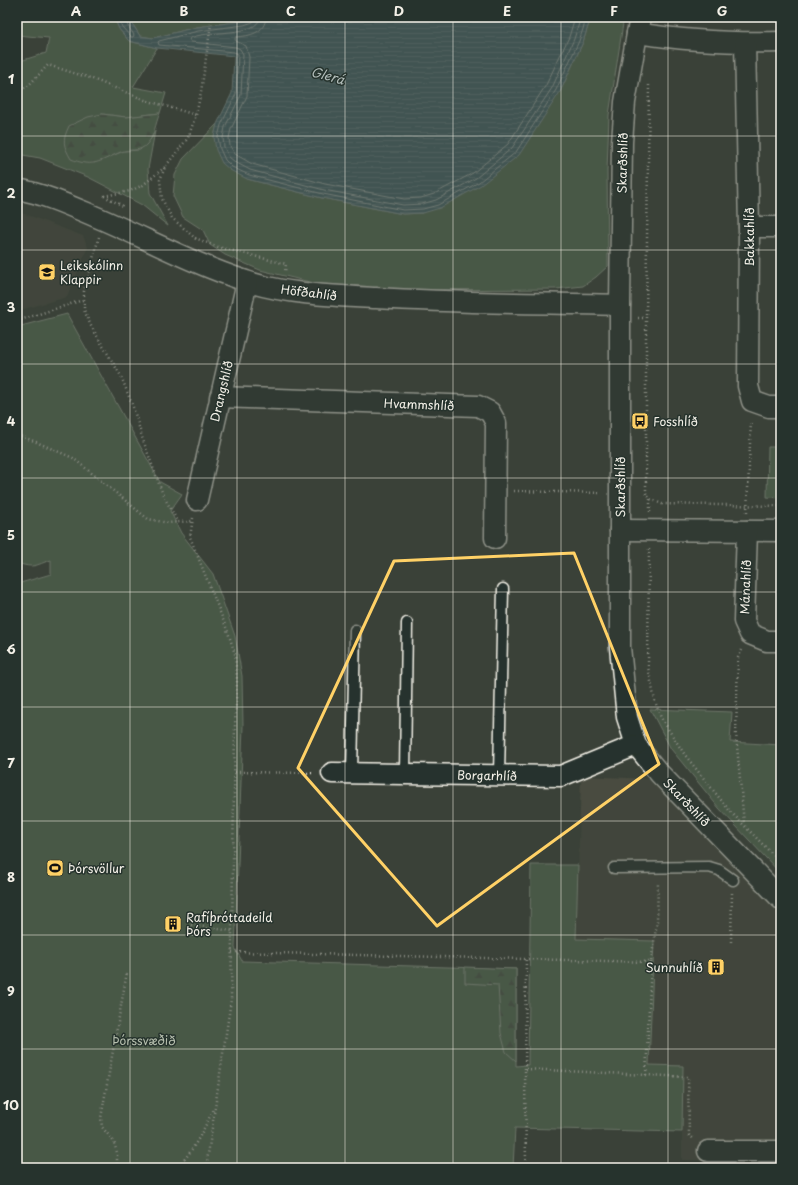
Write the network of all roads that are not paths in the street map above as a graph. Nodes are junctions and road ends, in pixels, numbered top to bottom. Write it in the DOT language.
graph roads {
  1 [pos="638,25"];
  2 [pos="781,42"];
  3 [pos="745,43"];
  4 [pos="17,189"];
  5 [pos="749,227"];
  6 [pos="781,227"];
  7 [pos="247,282"];
  8 [pos="620,305"];
  9 [pos="220,397"];
  10 [pos="781,408"];
  11 [pos="197,500"];
  12 [pos="620,530"];
  13 [pos="747,530"];
  14 [pos="781,531"];
  15 [pos="495,538"];
  16 [pos="503,589"];
  17 [pos="407,623"];
  18 [pos="355,630"];
  19 [pos="781,641"];
  20 [pos="636,746"];
  21 [pos="332,773"];
  22 [pos="352,773"];
  23 [pos="405,774"];
  24 [pos="499,775"];
  25 [pos="614,868"];
  26 [pos="733,880"];
  27 [pos="781,899"];
  28 [pos="708,1151"];
  29 [pos="781,1152"];
  1 -- 3 [label="street"];
  1 -- 8 [label="street, Skarðshlíð"];
  2 -- 3 [label="street"];
  3 -- 5 [label="street, Bakkahlíð"];
  4 -- 7 [label="street, Höfðahlíð"];
  5 -- 6 [label="street"];
  5 -- 10 [label="street, Bakkahlíð"];
  7 -- 8 [label="street, Höfðahlíð"];
  7 -- 9 [label="street, Drangshlíð"];
  8 -- 12 [label="street, Skarðshlíð"];
  9 -- 11 [label="street, Drangshlíð"];
  9 -- 15 [label="street, Hvammshlíð"];
  12 -- 13 [label="street"];
  12 -- 20 [label="street, Skarðshlíð"];
  13 -- 14 [label="street"];
  13 -- 19 [label="street, Mánahlíð"];
  16 -- 24 [label="lane"];
  17 -- 23 [label="lane"];
  18 -- 22 [label="lane"];
  20 -- 24 [label="street, Borgarhlíð"];
  20 -- 27 [label="street, Skarðshlíð"];
  21 -- 22 [label="street, Borgarhlíð"];
  22 -- 23 [label="street, Borgarhlíð"];
  23 -- 24 [label="street, Borgarhlíð"];
  25 -- 26 [label="lane"];
  28 -- 29 [label="street"];
}
